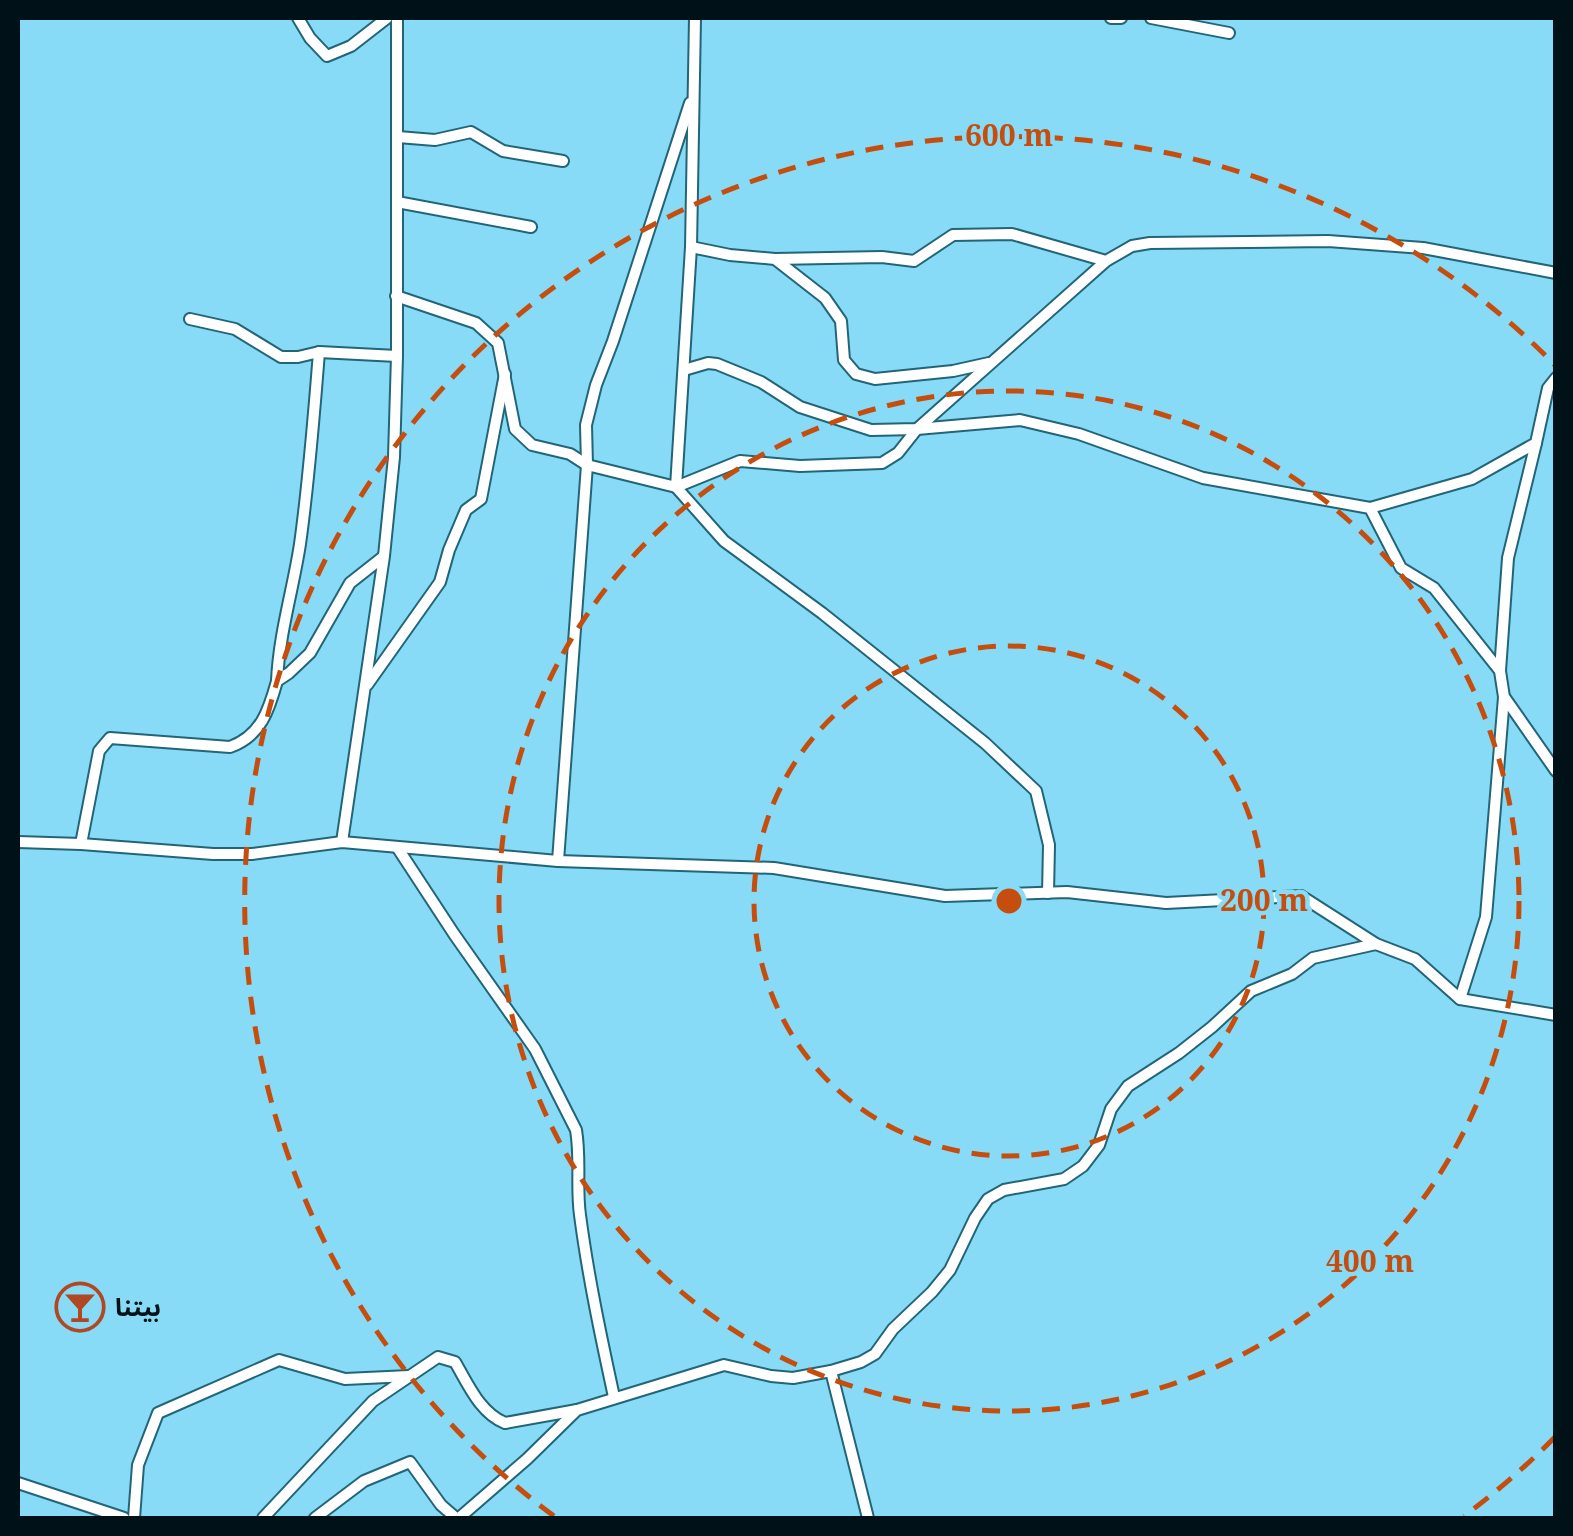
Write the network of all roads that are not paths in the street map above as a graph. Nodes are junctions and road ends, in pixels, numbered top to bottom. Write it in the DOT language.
graph roads {
  1 [pos="298,18"];
  2 [pos="386,18"];
  3 [pos="397,18"];
  4 [pos="696,18"];
  5 [pos="1111,18"];
  6 [pos="1121,18"];
  7 [pos="1151,18"];
  8 [pos="1230,33"];
  9 [pos="694,90"];
  10 [pos="398,137"];
  11 [pos="563,161"];
  12 [pos="397,202"];
  13 [pos="531,227"];
  14 [pos="691,247"];
  15 [pos="775,259"];
  16 [pos="1106,261"];
  17 [pos="1556,274"];
  18 [pos="396,296"];
  19 [pos="190,319"];
  20 [pos="319,352"];
  21 [pos="398,356"];
  22 [pos="990,362"];
  23 [pos="684,370"];
  24 [pos="505,374"];
  25 [pos="1556,378"];
  26 [pos="917,429"];
  27 [pos="1536,443"];
  28 [pos="586,466"];
  29 [pos="676,487"];
  30 [pos="1370,508"];
  31 [pos="384,556"];
  32 [pos="1500,671"];
  33 [pos="277,681"];
  34 [pos="364,690"];
  35 [pos="1504,697"];
  36 [pos="1556,771"];
  37 [pos="18,842"];
  38 [pos="342,842"];
  39 [pos="81,844"];
  40 [pos="397,847"];
  41 [pos="558,860"];
  42 [pos="1048,892"];
  43 [pos="1376,944"];
  44 [pos="1460,1000"];
  45 [pos="1556,1015"];
  46 [pos="832,1372"];
  47 [pos="410,1376"];
  48 [pos="614,1397"];
  49 [pos="577,1410"];
  50 [pos="18,1483"];
  51 [pos="124,1518"];
  52 [pos="134,1518"];
  53 [pos="263,1518"];
  54 [pos="315,1518"];
  55 [pos="458,1518"];
  56 [pos="868,1518"];
  1 -- 2 [label="street"];
  3 -- 10 [label="street"];
  4 -- 9 [label="street"];
  5 -- 6 [label="street"];
  7 -- 8 [label="street"];
  9 -- 14 [label="street"];
  9 -- 28 [label="street"];
  10 -- 11 [label="street"];
  10 -- 12 [label="street"];
  12 -- 13 [label="street"];
  12 -- 18 [label="street"];
  14 -- 15 [label="street"];
  14 -- 23 [label="street"];
  15 -- 16 [label="street"];
  15 -- 22 [label="street"];
  16 -- 17 [label="street"];
  16 -- 22 [label="street"];
  18 -- 21 [label="street"];
  18 -- 24 [label="street"];
  19 -- 20 [label="street"];
  20 -- 21 [label="street"];
  20 -- 33 [label="street"];
  21 -- 31 [label="street"];
  22 -- 26 [label="street"];
  23 -- 26 [label="street"];
  23 -- 29 [label="street"];
  24 -- 28 [label="street"];
  24 -- 34 [label="street"];
  25 -- 27 [label="street"];
  26 -- 29 [label="street"];
  26 -- 30 [label="street"];
  27 -- 30 [label="street"];
  27 -- 32 [label="street"];
  28 -- 29 [label="street"];
  28 -- 41 [label="street"];
  29 -- 42 [label="street"];
  30 -- 32 [label="street"];
  31 -- 33 [label="street"];
  31 -- 34 [label="street"];
  32 -- 35 [label="street"];
  33 -- 39 [label="street"];
  34 -- 38 [label="street"];
  35 -- 36 [label="street"];
  35 -- 44 [label="street"];
  37 -- 39 [label="street"];
  38 -- 39 [label="street"];
  38 -- 40 [label="street"];
  40 -- 41 [label="street"];
  40 -- 48 [label="street"];
  41 -- 42 [label="street"];
  42 -- 43 [label="street"];
  43 -- 44 [label="street"];
  43 -- 46 [label="street"];
  44 -- 45 [label="street"];
  46 -- 48 [label="street"];
  46 -- 56 [label="street"];
  47 -- 49 [label="street"];
  47 -- 52 [label="street"];
  47 -- 53 [label="street"];
  48 -- 49 [label="street"];
  49 -- 55 [label="street"];
  50 -- 51 [label="street"];
  54 -- 55 [label="street"];
}
